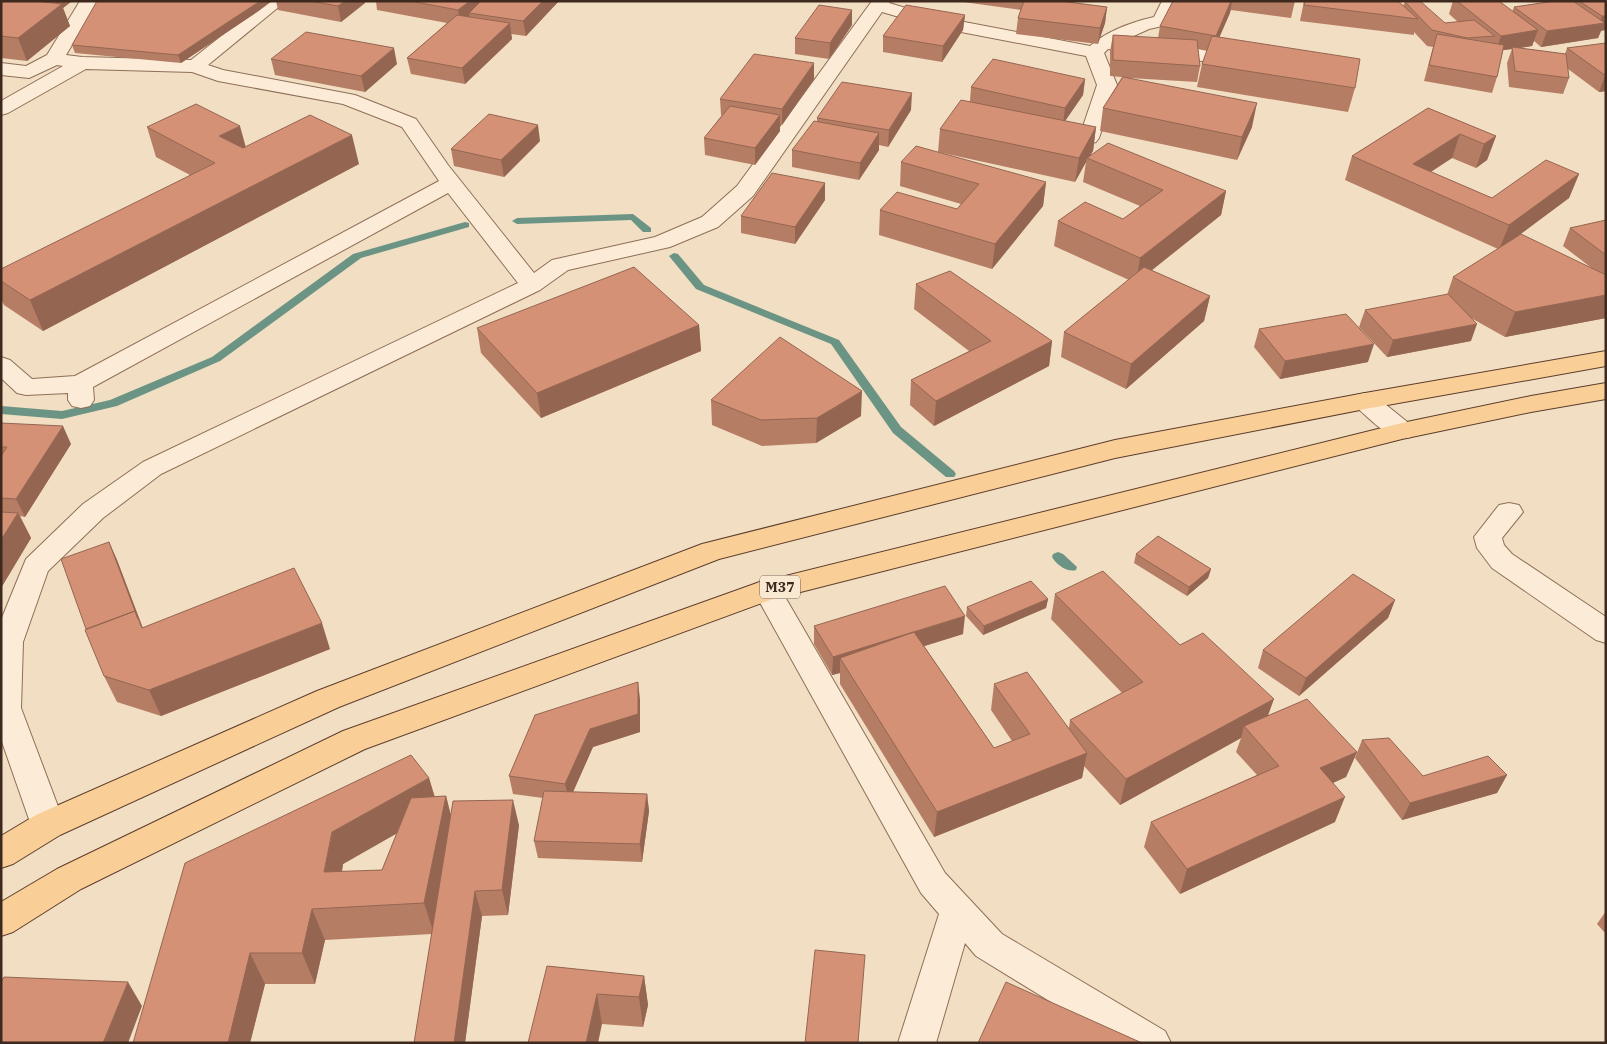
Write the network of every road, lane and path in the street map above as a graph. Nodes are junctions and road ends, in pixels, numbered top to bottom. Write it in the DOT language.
graph roads {
  1 [pos="89,1"];
  2 [pos="277,1"];
  3 [pos="1171,1"];
  4 [pos="879,3"];
  5 [pos="1099,48"];
  6 [pos="54,59"];
  7 [pos="82,63"];
  8 [pos="1261,63"];
  9 [pos="195,66"];
  10 [pos="1,69"];
  11 [pos="1,109"];
  12 [pos="1089,138"];
  13 [pos="451,183"];
  14 [pos="532,284"];
  15 [pos="1606,358"];
  16 [pos="1,365"];
  17 [pos="1606,391"];
  18 [pos="1365,401"];
  19 [pos="1402,431"];
  20 [pos="1508,512"];
  21 [pos="767,590"];
  22 [pos="1606,632"];
  23 [pos="12,752"];
  24 [pos="48,825"];
  25 [pos="1,854"];
  26 [pos="957,910"];
  27 [pos="1,922"];
  28 [pos="917,1043"];
  29 [pos="1152,1043"];
  1 -- 6 [label="street"];
  2 -- 9 [label="street"];
  3 -- 5 [label="street"];
  4 -- 5 [label="street"];
  4 -- 14 [label="street"];
  5 -- 8 [label="street"];
  5 -- 12 [label="street"];
  6 -- 7 [label="street"];
  6 -- 10 [label="street"];
  7 -- 9 [label="street"];
  7 -- 11 [label="street"];
  9 -- 13 [label="street"];
  13 -- 14 [label="street"];
  13 -- 16 [label="street"];
  14 -- 23 [label="street"];
  15 -- 18 [label="main road"];
  17 -- 19 [label="main road, M37"];
  18 -- 19 [label="street"];
  18 -- 24 [label="main road"];
  19 -- 21 [label="main road, M37"];
  20 -- 22 [label="street"];
  21 -- 26 [label="street"];
  21 -- 27 [label="main road, M37"];
  23 -- 24 [label="street"];
  24 -- 25 [label="main road"];
  26 -- 28 [label="street"];
  26 -- 29 [label="street"];
}
